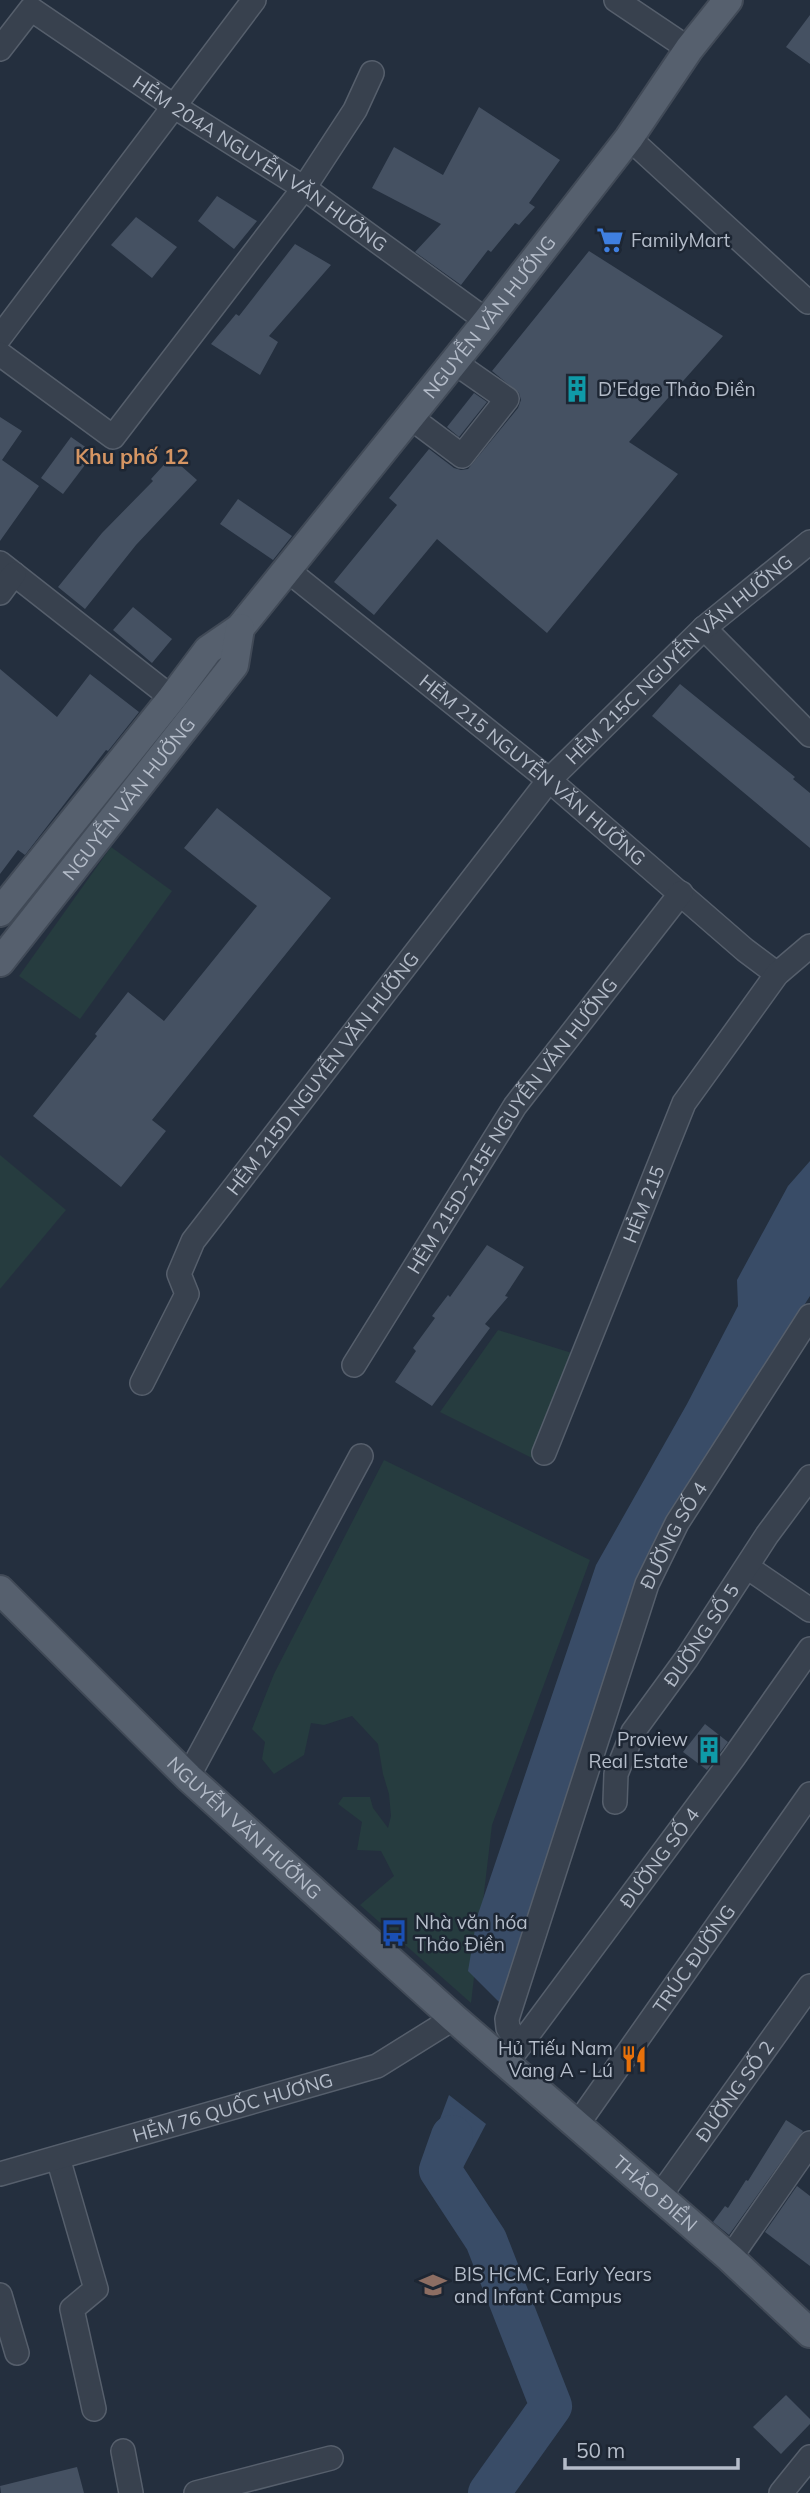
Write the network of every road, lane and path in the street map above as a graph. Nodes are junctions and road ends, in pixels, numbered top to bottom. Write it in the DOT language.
graph roads {
  1 [pos="254,0"];
  2 [pos="615,0"];
  3 [pos="728,0"];
  4 [pos="28,3"];
  5 [pos="0,49"];
  6 [pos="689,49"];
  7 [pos="372,73"];
  8 [pos="175,107"];
  9 [pos="629,138"];
  10 [pos="304,188"];
  11 [pos="808,302"];
  12 [pos="487,321"];
  13 [pos="0,337"];
  14 [pos="0,354"];
  15 [pos="454,362"];
  16 [pos="410,417"];
  17 [pos="810,542"];
  18 [pos="7,568"];
  19 [pos="286,569"];
  20 [pos="0,593"];
  21 [pos="240,628"];
  22 [pos="704,628"];
  23 [pos="172,698"];
  24 [pos="810,735"];
  25 [pos="549,780"];
  26 [pos="86,805"];
  27 [pos="110,823"];
  28 [pos="681,893"];
  29 [pos="0,912"];
  30 [pos="810,946"];
  31 [pos="0,962"];
  32 [pos="777,974"];
  33 [pos="810,1316"];
  34 [pos="354,1365"];
  35 [pos="142,1383"];
  36 [pos="544,1453"];
  37 [pos="361,1455"];
  38 [pos="810,1477"];
  39 [pos="747,1567"];
  40 [pos="0,1590"];
  41 [pos="810,1610"];
  42 [pos="810,1649"];
  43 [pos="188,1777"];
  44 [pos="810,1794"];
  45 [pos="615,1802"];
  46 [pos="810,1986"];
  47 [pos="454,2018"];
  48 [pos="508,2055"];
  49 [pos="576,2125"];
  50 [pos="810,2143"];
  51 [pos="58,2158"];
  52 [pos="0,2174"];
  53 [pos="659,2197"];
  54 [pos="730,2258"];
  55 [pos="0,2295"];
  56 [pos="810,2333"];
  57 [pos="17,2353"];
  58 [pos="94,2409"];
  59 [pos="123,2451"];
  60 [pos="331,2458"];
  61 [pos="810,2458"];
  62 [pos="131,2493"];
  63 [pos="196,2493"];
  64 [pos="781,2493"];
  1 -- 8 [label="street"];
  2 -- 6 [label="street"];
  3 -- 6 [label="main road, NGUYỄN VĂN HƯỞNG"];
  4 -- 5 [label="street"];
  4 -- 8 [label="street, HẺM 204A NGUYỄN VĂN HƯỞNG"];
  6 -- 9 [label="main road, NGUYỄN VĂN HƯỞNG"];
  7 -- 10 [label="street"];
  8 -- 10 [label="street, HẺM 204A NGUYỄN VĂN HƯỞNG"];
  8 -- 13 [label="street"];
  9 -- 11 [label="street"];
  9 -- 12 [label="main road, NGUYỄN VĂN HƯỞNG"];
  10 -- 12 [label="street, HẺM 204A NGUYỄN VĂN HƯỞNG"];
  10 -- 14 [label="street"];
  12 -- 15 [label="main road, NGUYỄN VĂN HƯỞNG"];
  15 -- 16 [label="main road, NGUYỄN VĂN HƯỞNG"];
  15 -- 16 [label="street"];
  16 -- 19 [label="main road, NGUYỄN VĂN HƯỞNG"];
  17 -- 22 [label="street, HẺM 215C NGUYỄN VĂN HƯỞNG"];
  18 -- 20 [label="street"];
  18 -- 23 [label="street"];
  19 -- 21 [label="main road, NGUYỄN VĂN HƯỞNG"];
  19 -- 25 [label="street, HẺM 215 NGUYỄN VĂN HƯỞNG"];
  21 -- 23 [label="main road, NGUYỄN VĂN HƯỞNG"];
  21 -- 27 [label="main road, NGUYỄN VĂN HƯỞNG"];
  22 -- 24 [label="street"];
  22 -- 25 [label="street, HẺM 215C NGUYỄN VĂN HƯỞNG"];
  23 -- 26 [label="main road, NGUYỄN VĂN HƯỞNG"];
  25 -- 28 [label="street, HẺM 215 NGUYỄN VĂN HƯỞNG"];
  25 -- 35 [label="street, HẺM 215D NGUYỄN VĂN HƯỞNG"];
  26 -- 27 [label="street"];
  26 -- 29 [label="main road, NGUYỄN VĂN HƯỞNG"];
  27 -- 31 [label="main road, NGUYỄN VĂN HƯỞNG"];
  28 -- 32 [label="street, HẺM 215 NGUYỄN VĂN HƯỞNG"];
  28 -- 34 [label="street, HẺM 215D-215E NGUYỄN VĂN HƯỞNG"];
  30 -- 32 [label="street, HẺM 215"];
  32 -- 36 [label="street, HẺM 215"];
  33 -- 48 [label="street, ĐƯỜNG SỐ 4"];
  37 -- 43 [label="street"];
  38 -- 39 [label="street, ĐƯỜNG SỐ 5"];
  39 -- 41 [label="street"];
  39 -- 45 [label="street, ĐƯỜNG SỐ 5"];
  40 -- 43 [label="main road, NGUYỄN VĂN HƯỞNG"];
  42 -- 48 [label="street, ĐƯỜNG SỐ 4"];
  43 -- 47 [label="main road, NGUYỄN VĂN HƯỞNG"];
  44 -- 49 [label="street, TRÚC ĐƯỜNG"];
  46 -- 53 [label="street, ĐƯỜNG SỐ 2"];
  47 -- 48 [label="main road, NGUYỄN VĂN HƯỞNG"];
  47 -- 51 [label="street, HẺM 76 QUỐC HƯƠNG"];
  48 -- 49 [label="main road, THẢO ĐIỀN"];
  49 -- 53 [label="main road, THẢO ĐIỀN"];
  50 -- 54 [label="street"];
  51 -- 52 [label="street, HẺM 76 QUỐC HƯƠNG"];
  51 -- 58 [label="street"];
  53 -- 54 [label="main road, THẢO ĐIỀN"];
  54 -- 56 [label="main road, THẢO ĐIỀN"];
  55 -- 57 [label="street"];
  59 -- 62 [label="street"];
  60 -- 63 [label="street"];
  61 -- 64 [label="street"];
}
